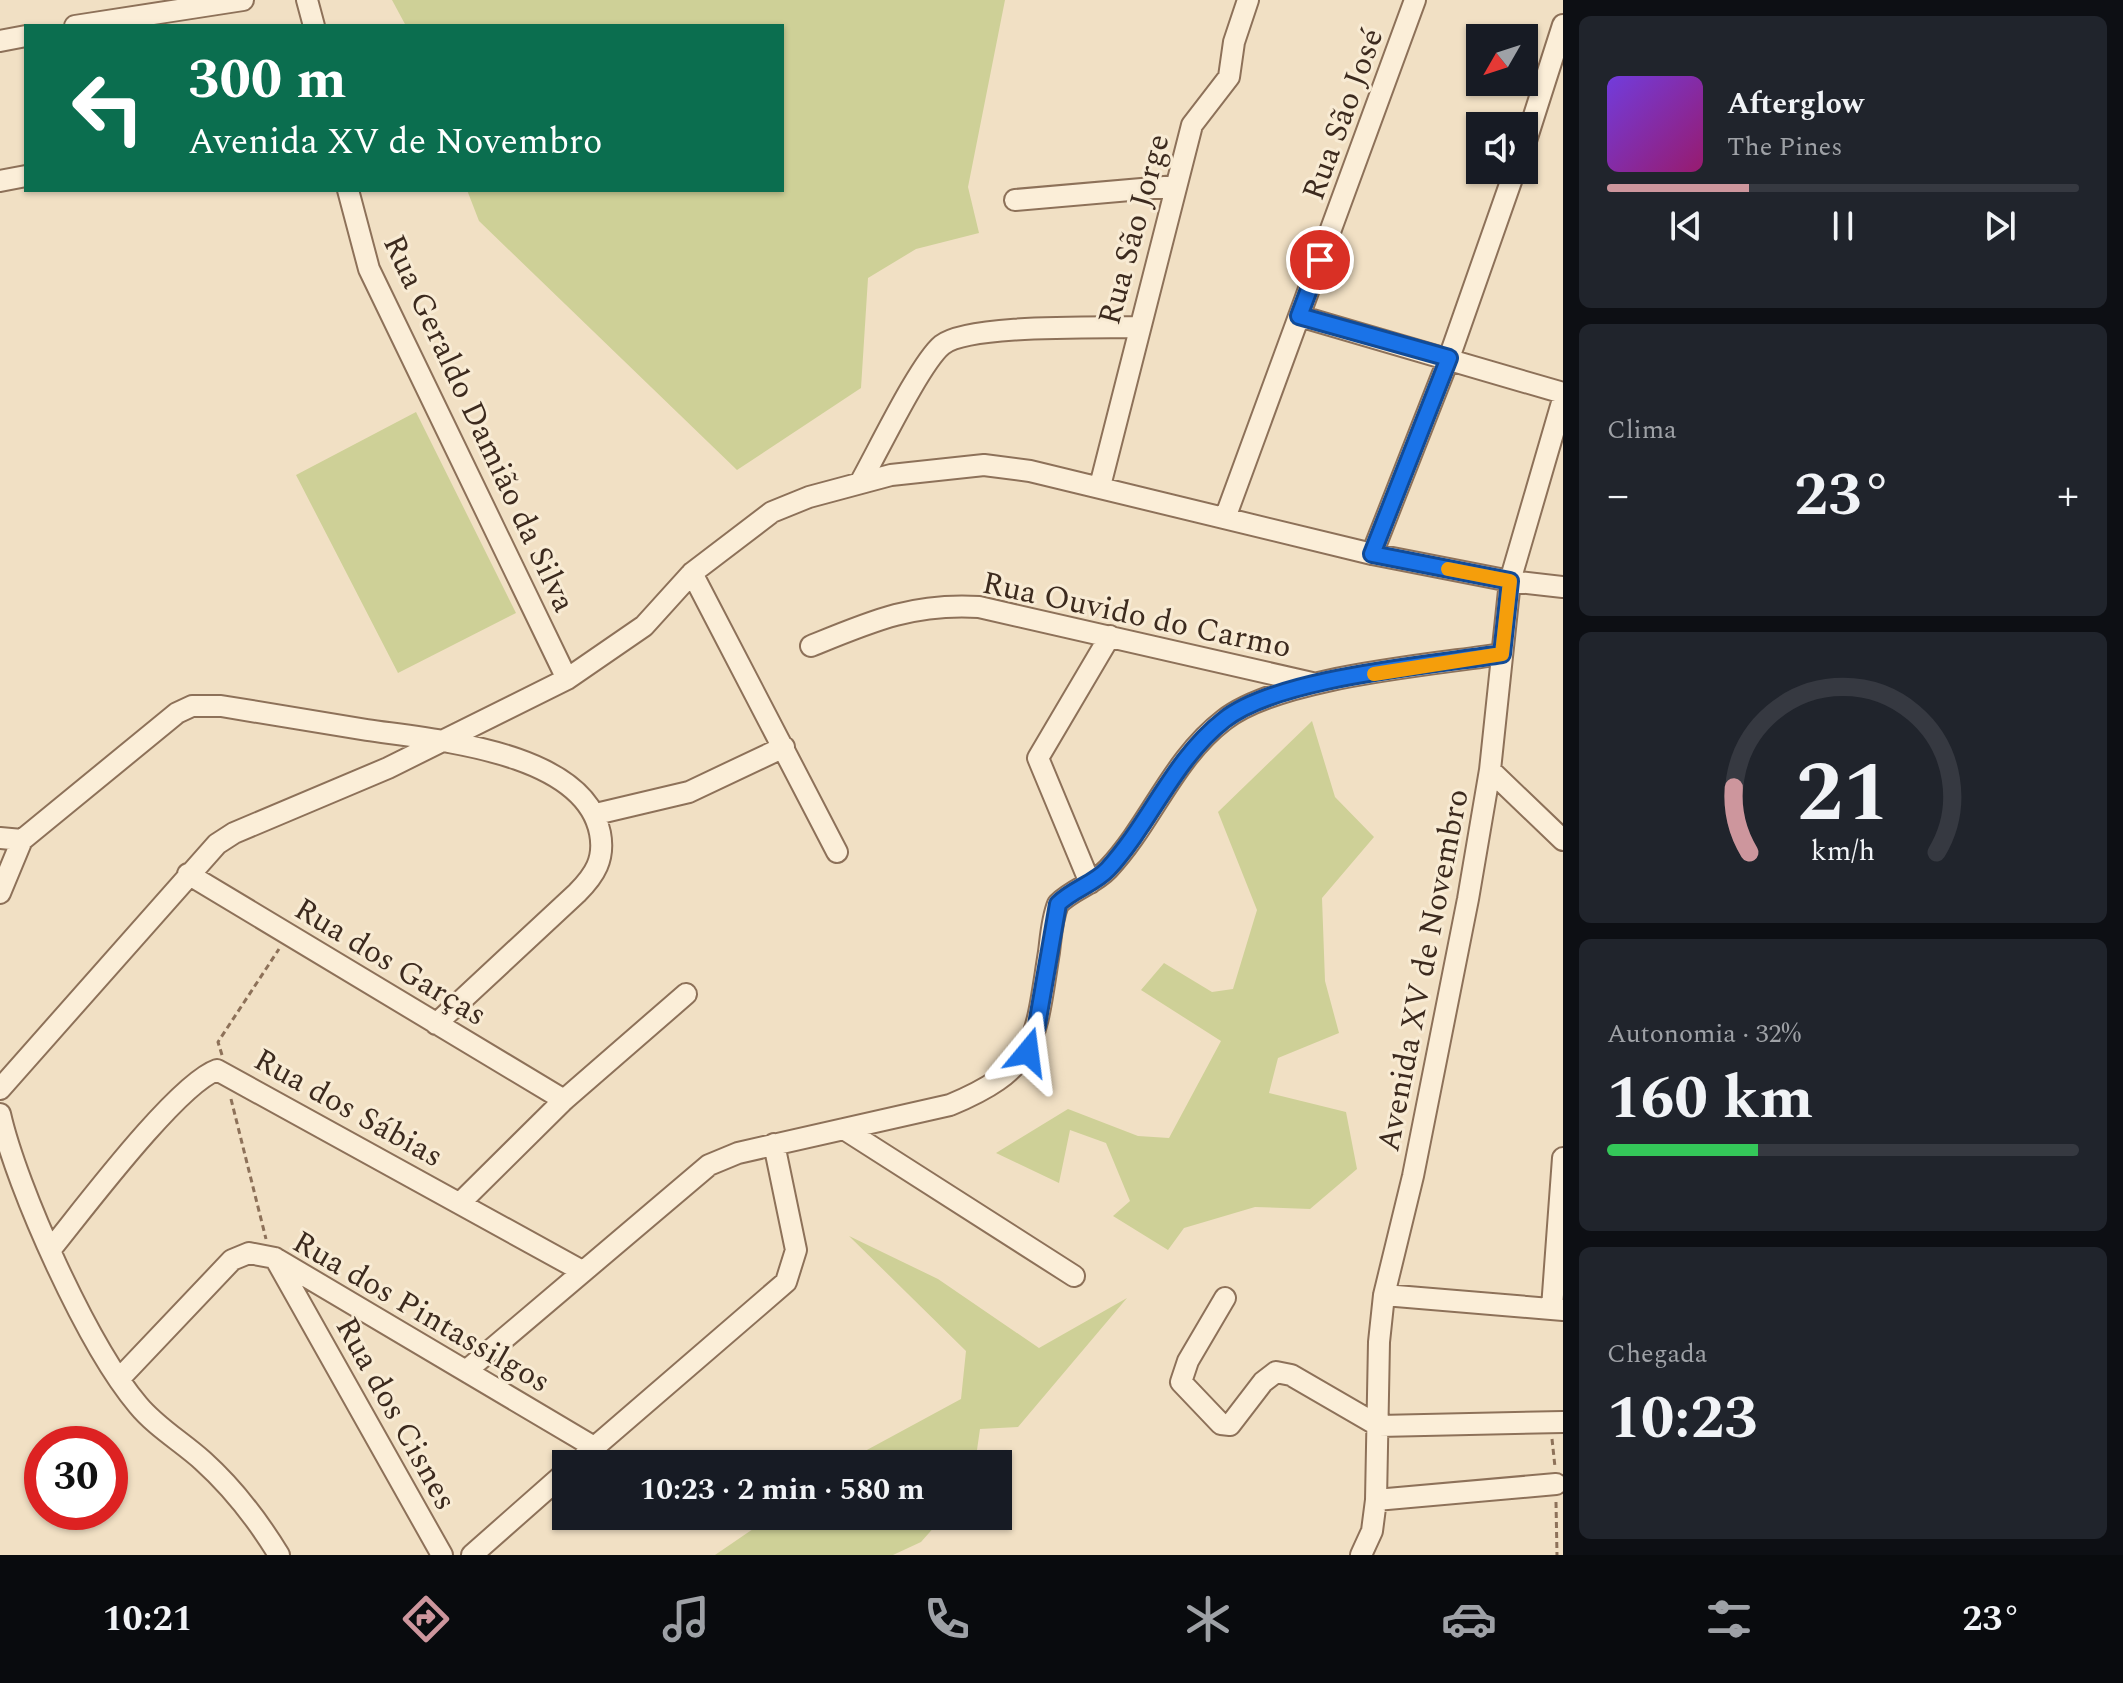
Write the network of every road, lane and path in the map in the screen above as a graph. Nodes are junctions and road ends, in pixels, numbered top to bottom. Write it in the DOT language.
graph roads {
  1 [pos="243,0"];
  2 [pos="307,0"];
  3 [pos="1248,0"];
  4 [pos="1415,0"];
  5 [pos="138,20"];
  6 [pos="96,24"];
  7 [pos="313,24"];
  8 [pos="1563,25"];
  9 [pos="24,36"];
  10 [pos="0,41"];
  11 [pos="1535,112"];
  12 [pos="24,176"];
  13 [pos="0,181"];
  14 [pos="1510,184"];
  15 [pos="1176,186"];
  16 [pos="349,192"];
  17 [pos="1015,200"];
  18 [pos="1299,316"];
  19 [pos="1138,327"];
  20 [pos="1449,358"];
  21 [pos="1563,396"];
  22 [pos="860,483"];
  23 [pos="1100,486"];
  24 [pos="1225,518"];
  25 [pos="1372,554"];
  26 [pos="692,573"];
  27 [pos="1510,581"];
  28 [pos="1563,587"];
  29 [pos="1110,636"];
  30 [pos="811,646"];
  31 [pos="1502,654"];
  32 [pos="567,679"];
  33 [pos="1312,683"];
  34 [pos="368,730"];
  35 [pos="444,742"];
  36 [pos="784,747"];
  37 [pos="1490,770"];
  38 [pos="373,775"];
  39 [pos="596,814"];
  40 [pos="0,838"];
  41 [pos="22,840"];
  42 [pos="1563,840"];
  43 [pos="837,852"];
  44 [pos="188,874"];
  45 [pos="1090,883"];
  46 [pos="0,893"];
  47 [pos="289,934"];
  48 [pos="686,994"];
  49 [pos="436,1024"];
  50 [pos="224,1072"];
  51 [pos="0,1089"];
  52 [pos="564,1100"];
  53 [pos="1,1124"];
  54 [pos="844,1129"];
  55 [pos="774,1144"];
  56 [pos="1563,1158"];
  57 [pos="460,1203"];
  58 [pos="1559,1242"];
  59 [pos="51,1249"];
  60 [pos="271,1256"];
  61 [pos="582,1271"];
  62 [pos="1074,1276"];
  63 [pos="1384,1295"];
  64 [pos="1225,1298"];
  65 [pos="1558,1309"];
  66 [pos="466,1371"];
  67 [pos="120,1378"];
  68 [pos="1563,1422"];
  69 [pos="1379,1426"];
  70 [pos="594,1447"];
  71 [pos="591,1450"];
  72 [pos="552,1484"];
  73 [pos="1556,1484"];
  74 [pos="1376,1500"];
  75 [pos="279,1555"];
  76 [pos="442,1555"];
  77 [pos="472,1555"];
  78 [pos="1361,1555"];
  1 -- 5 [label="street"];
  2 -- 7 [label="street"];
  3 -- 15 [label="street, Rua São Jorge"];
  4 -- 18 [label="street, Rua São José"];
  5 -- 6 [label="street"];
  8 -- 11 [label="street"];
  9 -- 10 [label="street"];
  12 -- 13 [label="street"];
  14 -- 20 [label="street"];
  15 -- 17 [label="street"];
  15 -- 19 [label="street, Rua São Jorge"];
  16 -- 32 [label="street, Rua Geraldo Damião da Silva"];
  18 -- 20 [label="street"];
  18 -- 24 [label="street, Rua São José"];
  19 -- 22 [label="street"];
  19 -- 23 [label="street, Rua São Jorge"];
  20 -- 21 [label="street"];
  20 -- 25 [label="street"];
  21 -- 27 [label="street, Avenida XV de Novembro"];
  22 -- 23 [label="street"];
  22 -- 26 [label="street"];
  23 -- 24 [label="street"];
  24 -- 25 [label="street"];
  25 -- 27 [label="street"];
  26 -- 32 [label="street"];
  26 -- 36 [label="street"];
  27 -- 28 [label="street"];
  27 -- 31 [label="street, Avenida XV de Novembro"];
  29 -- 30 [label="street, Rua Ouvido do Carmo"];
  29 -- 33 [label="street, Rua Ouvido do Carmo"];
  29 -- 45 [label="street"];
  31 -- 33 [label="street"];
  31 -- 37 [label="street, Avenida XV de Novembro"];
  32 -- 35 [label="street"];
  33 -- 45 [label="street"];
  34 -- 35 [label="street"];
  34 -- 38 [label="street"];
  34 -- 41 [label="street"];
  35 -- 38 [label="street"];
  35 -- 39 [label="street"];
  36 -- 39 [label="street"];
  36 -- 43 [label="street"];
  37 -- 42 [label="street"];
  37 -- 63 [label="street, Avenida XV de Novembro"];
  38 -- 44 [label="street"];
  39 -- 49 [label="street"];
  40 -- 41 [label="street"];
  41 -- 46 [label="street"];
  44 -- 47 [label="street, Rua dos Garças"];
  44 -- 51 [label="street"];
  45 -- 54 [label="street"];
  47 -- 49 [label="street, Rua dos Garças"];
  47 -- 50 [label="path"];
  48 -- 52 [label="street"];
  49 -- 52 [label="street, Rua dos Garças"];
  50 -- 57 [label="street, Rua dos Sábias"];
  50 -- 59 [label="street, Rua dos Sábias"];
  50 -- 60 [label="path"];
  52 -- 57 [label="street"];
  53 -- 59 [label="street"];
  54 -- 55 [label="street"];
  54 -- 62 [label="street"];
  55 -- 61 [label="street"];
  55 -- 70 [label="street"];
  56 -- 58 [label="street"];
  57 -- 61 [label="street, Rua dos Sábias"];
  58 -- 65 [label="street"];
  59 -- 67 [label="street"];
  60 -- 66 [label="street, Rua dos Pintassilgos"];
  60 -- 67 [label="street, Rua dos Pintassilgos"];
  60 -- 76 [label="street, Rua dos Cisnes"];
  61 -- 66 [label="street"];
  63 -- 65 [label="street"];
  63 -- 69 [label="street, Avenida XV de Novembro"];
  64 -- 69 [label="street"];
  66 -- 70 [label="street, Rua dos Pintassilgos"];
  67 -- 75 [label="street"];
  68 -- 69 [label="street"];
  69 -- 74 [label="street, Avenida XV de Novembro"];
  70 -- 71 [label="street"];
  72 -- 77 [label="street"];
  73 -- 74 [label="street"];
  74 -- 78 [label="street, Avenida XV de Novembro"];
}
